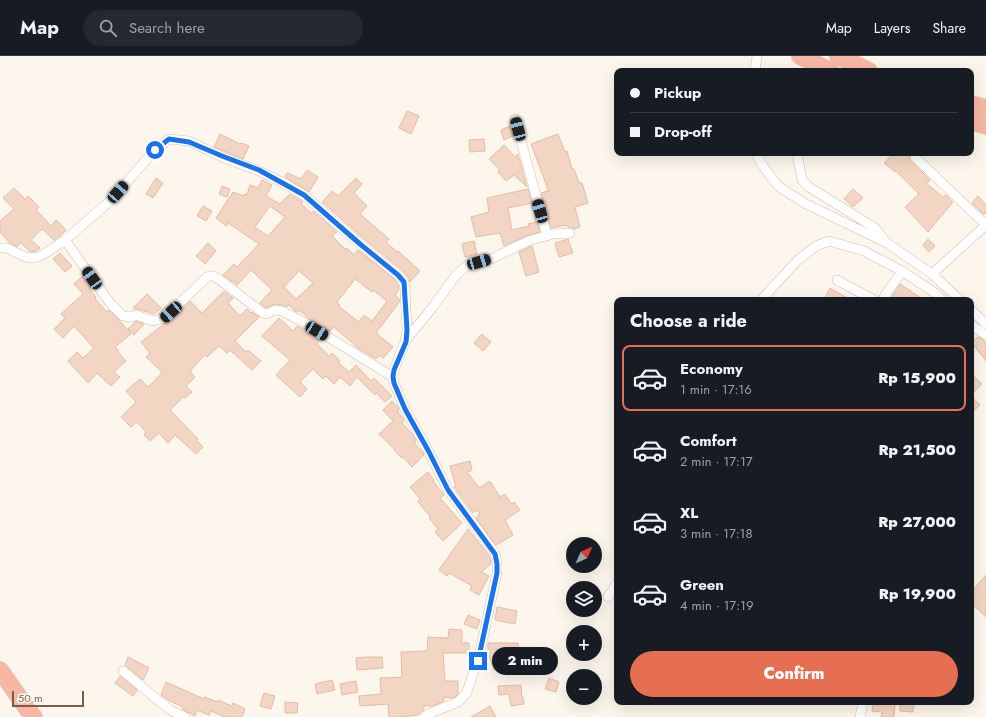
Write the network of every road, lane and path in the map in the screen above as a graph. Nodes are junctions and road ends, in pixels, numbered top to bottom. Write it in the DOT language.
graph roads {
  1 [pos="757,56"];
  2 [pos="800,56"];
  3 [pos="838,56"];
  4 [pos="755,68"];
  5 [pos="825,68"];
  6 [pos="863,68"];
  7 [pos="974,105"];
  8 [pos="986,108"];
  9 [pos="515,119"];
  10 [pos="974,122"];
  11 [pos="986,126"];
  12 [pos="758,156"];
  13 [pos="798,156"];
  14 [pos="915,157"];
  15 [pos="570,233"];
  16 [pos="547,236"];
  17 [pos="65,240"];
  18 [pos="887,243"];
  19 [pos="0,248"];
  20 [pos="902,270"];
  21 [pos="932,274"];
  22 [pos="837,280"];
  23 [pos="764,297"];
  24 [pos="868,297"];
  25 [pos="884,297"];
  26 [pos="939,297"];
  27 [pos="957,297"];
  28 [pos="974,313"];
  29 [pos="986,324"];
  30 [pos="974,328"];
  31 [pos="986,335"];
  32 [pos="406,342"];
  33 [pos="393,377"];
  34 [pos="614,588"];
  35 [pos="608,597"];
  36 [pos="0,670"];
  37 [pos="123,671"];
  38 [pos="862,705"];
  39 [pos="444,708"];
  40 [pos="34,717"];
  41 [pos="185,717"];
  42 [pos="424,717"];
  43 [pos="441,717"];
  44 [pos="860,717"];
  1 -- 4 [label="street"];
  2 -- 5 [label="highway"];
  3 -- 6 [label="highway"];
  7 -- 8 [label="highway"];
  9 -- 16 [label="street"];
  10 -- 11 [label="highway"];
  12 -- 18 [label="street"];
  13 -- 18 [label="street"];
  14 -- 21 [label="street"];
  15 -- 16 [label="street"];
  16 -- 32 [label="street"];
  17 -- 19 [label="street"];
  17 -- 32 [label="street"];
  17 -- 33 [label="street"];
  18 -- 21 [label="street"];
  20 -- 23 [label="street"];
  20 -- 25 [label="street"];
  20 -- 26 [label="street"];
  21 -- 27 [label="street"];
  22 -- 24 [label="street"];
  28 -- 29 [label="street"];
  30 -- 31 [label="street"];
  32 -- 33 [label="street"];
  33 -- 39 [label="street"];
  34 -- 35 [label="street"];
  36 -- 40 [label="highway"];
  37 -- 41 [label="street"];
  38 -- 44 [label="street"];
  39 -- 42 [label="street"];
  39 -- 43 [label="street"];
}
